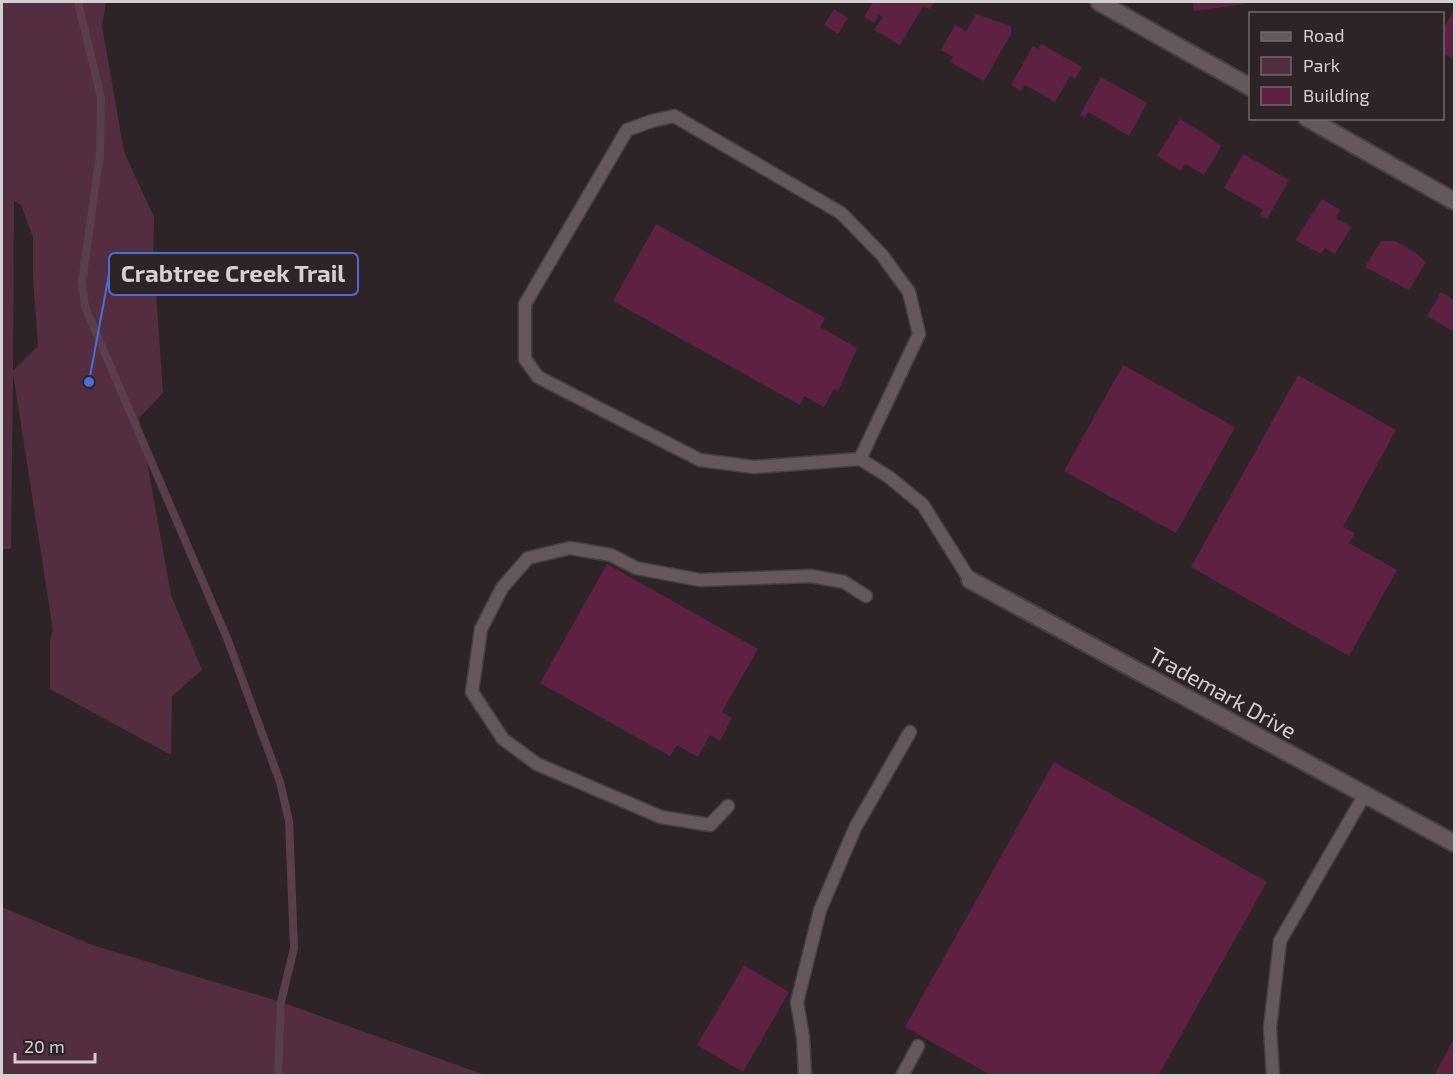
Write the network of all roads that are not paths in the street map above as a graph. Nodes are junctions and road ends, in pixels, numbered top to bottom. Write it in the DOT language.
graph roads {
  1 [pos="1099,2"];
  2 [pos="1249,86"];
  3 [pos="1311,120"];
  4 [pos="1455,201"];
  5 [pos="860,459"];
  6 [pos="970,580"];
  7 [pos="866,597"];
  8 [pos="910,732"];
  9 [pos="1365,794"];
  10 [pos="728,806"];
  11 [pos="1455,843"];
  12 [pos="918,1046"];
  13 [pos="805,1076"];
  14 [pos="902,1076"];
  15 [pos="1273,1076"];
  1 -- 2 [label="street"];
  3 -- 4 [label="street"];
  5 -- 5 [label="lane"];
  5 -- 6 [label="lane"];
  6 -- 9 [label="street, Trademark Drive"];
  7 -- 10 [label="lane"];
  8 -- 13 [label="lane"];
  9 -- 11 [label="street, Trademark Drive"];
  9 -- 15 [label="lane"];
  12 -- 14 [label="lane"];
}
